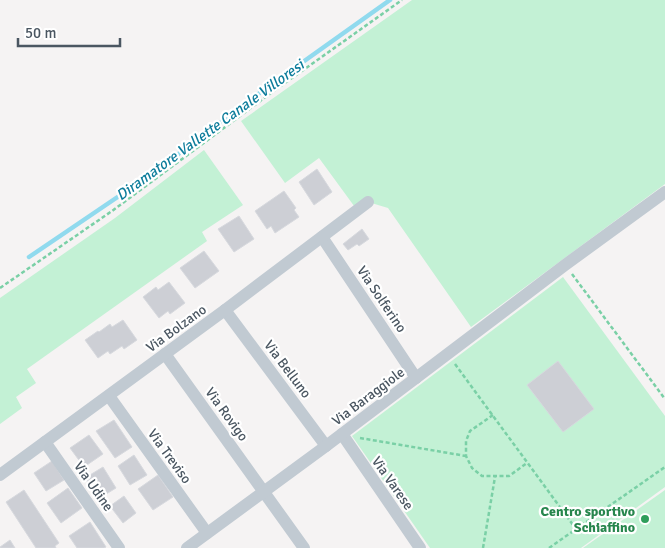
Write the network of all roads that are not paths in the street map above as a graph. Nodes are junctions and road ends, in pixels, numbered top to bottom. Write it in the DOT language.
graph roads {
  1 [pos="665,192"];
  2 [pos="368,202"];
  3 [pos="322,237"];
  4 [pos="225,310"];
  5 [pos="165,354"];
  6 [pos="416,378"];
  7 [pos="108,396"];
  8 [pos="342,434"];
  9 [pos="45,442"];
  10 [pos="326,446"];
  11 [pos="0,475"];
  12 [pos="264,492"];
  13 [pos="207,533"];
  14 [pos="192,546"];
  15 [pos="119,548"];
  16 [pos="304,548"];
  17 [pos="420,548"];
  1 -- 6 [label="street, Via Baraggiole"];
  2 -- 3 [label="street, Via Bolzano"];
  3 -- 4 [label="street, Via Bolzano"];
  3 -- 6 [label="street, Via Solferino"];
  4 -- 5 [label="street, Via Bolzano"];
  4 -- 10 [label="street, Via Belluno"];
  5 -- 7 [label="street, Via Bolzano"];
  5 -- 12 [label="street, Via Rovigo"];
  6 -- 8 [label="street, Via Baraggiole"];
  7 -- 9 [label="street, Via Bolzano"];
  7 -- 13 [label="street, Via Treviso"];
  8 -- 10 [label="street, Via Baraggiole"];
  8 -- 17 [label="street, Via Varese"];
  9 -- 11 [label="street, Via Bolzano"];
  9 -- 15 [label="street, Via Udine"];
  10 -- 12 [label="street, Via Baraggiole"];
  12 -- 13 [label="street, Via Baraggiole"];
  12 -- 16 [label="street, Via Rovigo"];
  13 -- 14 [label="street, Via Baraggiole"];
}
